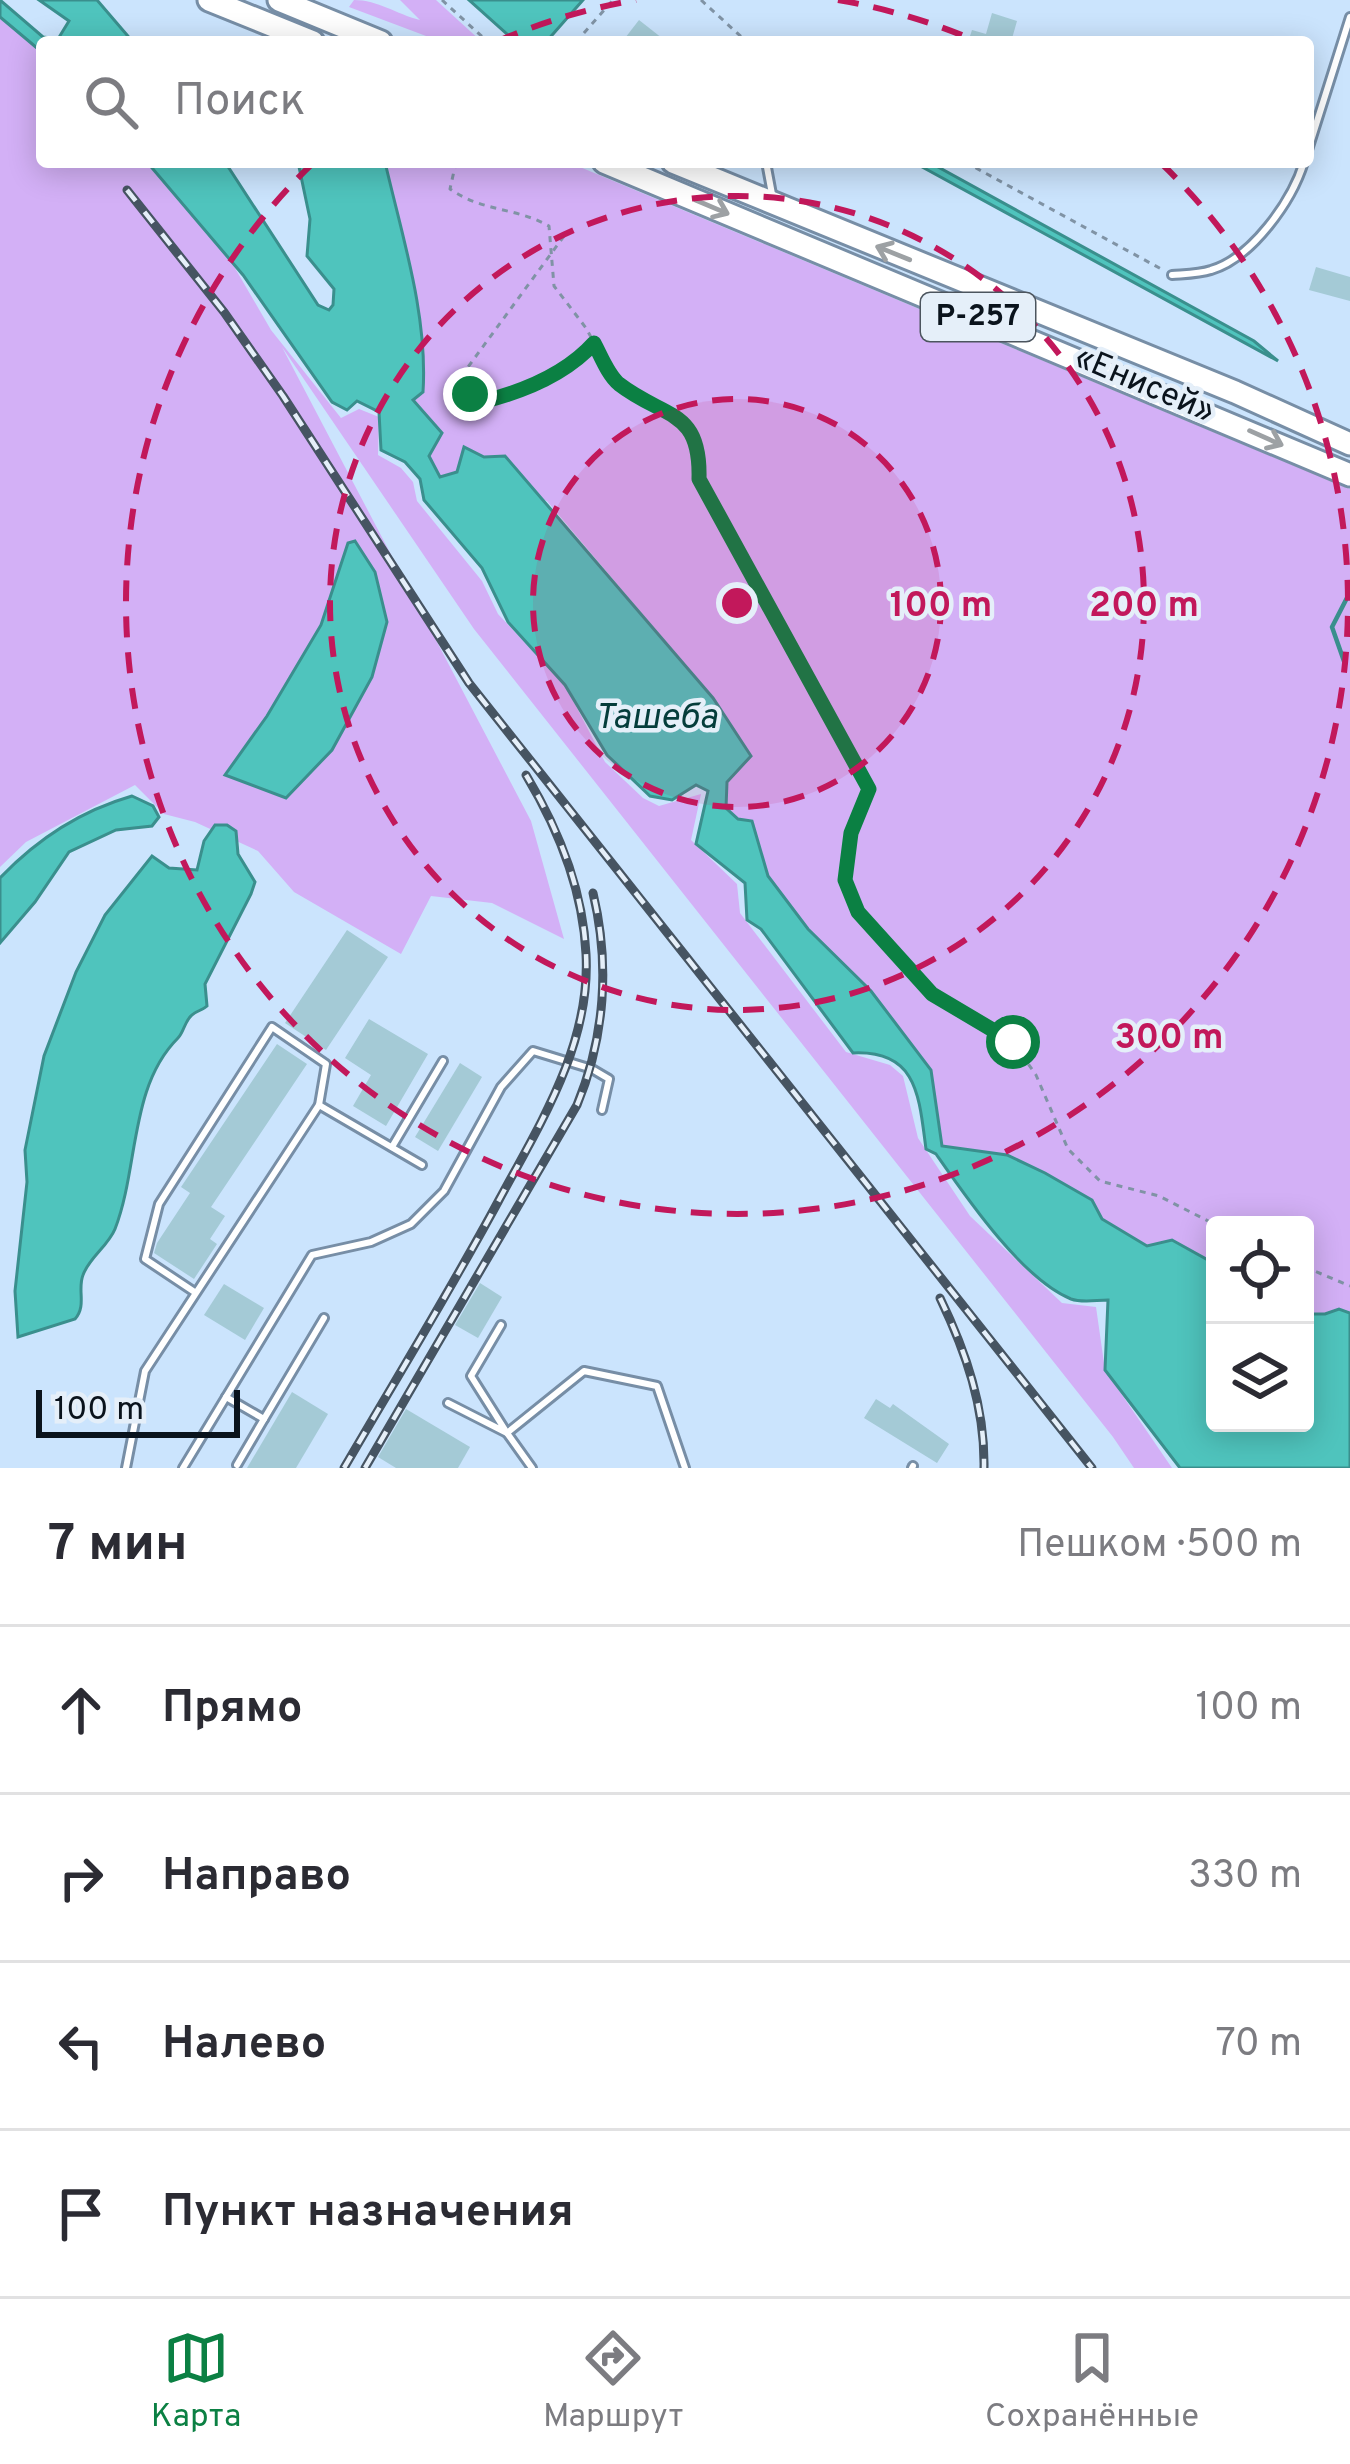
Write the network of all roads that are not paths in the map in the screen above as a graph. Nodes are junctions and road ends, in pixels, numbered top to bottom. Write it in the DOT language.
graph roads {
  1 [pos="209,0"];
  2 [pos="279,0"];
  3 [pos="1350,17"];
  4 [pos="298,36"];
  5 [pos="366,36"];
  6 [pos="1314,131"];
  7 [pos="618,168"];
  8 [pos="687,168"];
  9 [pos="767,168"];
  10 [pos="1302,168"];
  11 [pos="773,204"];
  12 [pos="1172,275"];
  13 [pos="1350,444"];
  14 [pos="1350,475"];
  15 [pos="443,1061"];
  16 [pos="319,1105"];
  17 [pos="602,1110"];
  18 [pos="392,1147"];
  19 [pos="422,1165"];
  20 [pos="196,1293"];
  21 [pos="324,1318"];
  22 [pos="501,1325"];
  23 [pos="226,1397"];
  24 [pos="448,1403"];
  25 [pos="264,1419"];
  26 [pos="507,1433"];
  27 [pos="238,1465"];
  28 [pos="126,1468"];
  29 [pos="184,1468"];
  30 [pos="532,1468"];
  31 [pos="686,1468"];
  1 -- 4 [label="highway"];
  2 -- 5 [label="highway"];
  3 -- 6 [label="lane"];
  7 -- 14 [label="highway, «Енисей» / Р-257, one-way"];
  8 -- 11 [label="highway, «Енисей» / Р-257"];
  9 -- 11 [label="lane"];
  10 -- 12 [label="lane"];
  13 -- 11 [label="highway, «Енисей» / Р-257, one-way"];
  15 -- 18 [label="lane"];
  16 -- 18 [label="lane"];
  16 -- 20 [label="lane"];
  16 -- 20 [label="lane"];
  17 -- 23 [label="lane"];
  18 -- 19 [label="lane"];
  20 -- 28 [label="lane"];
  21 -- 25 [label="lane"];
  22 -- 26 [label="lane"];
  23 -- 25 [label="lane"];
  23 -- 29 [label="lane"];
  24 -- 26 [label="lane"];
  25 -- 27 [label="lane"];
  26 -- 30 [label="lane"];
  26 -- 31 [label="lane"];
}
